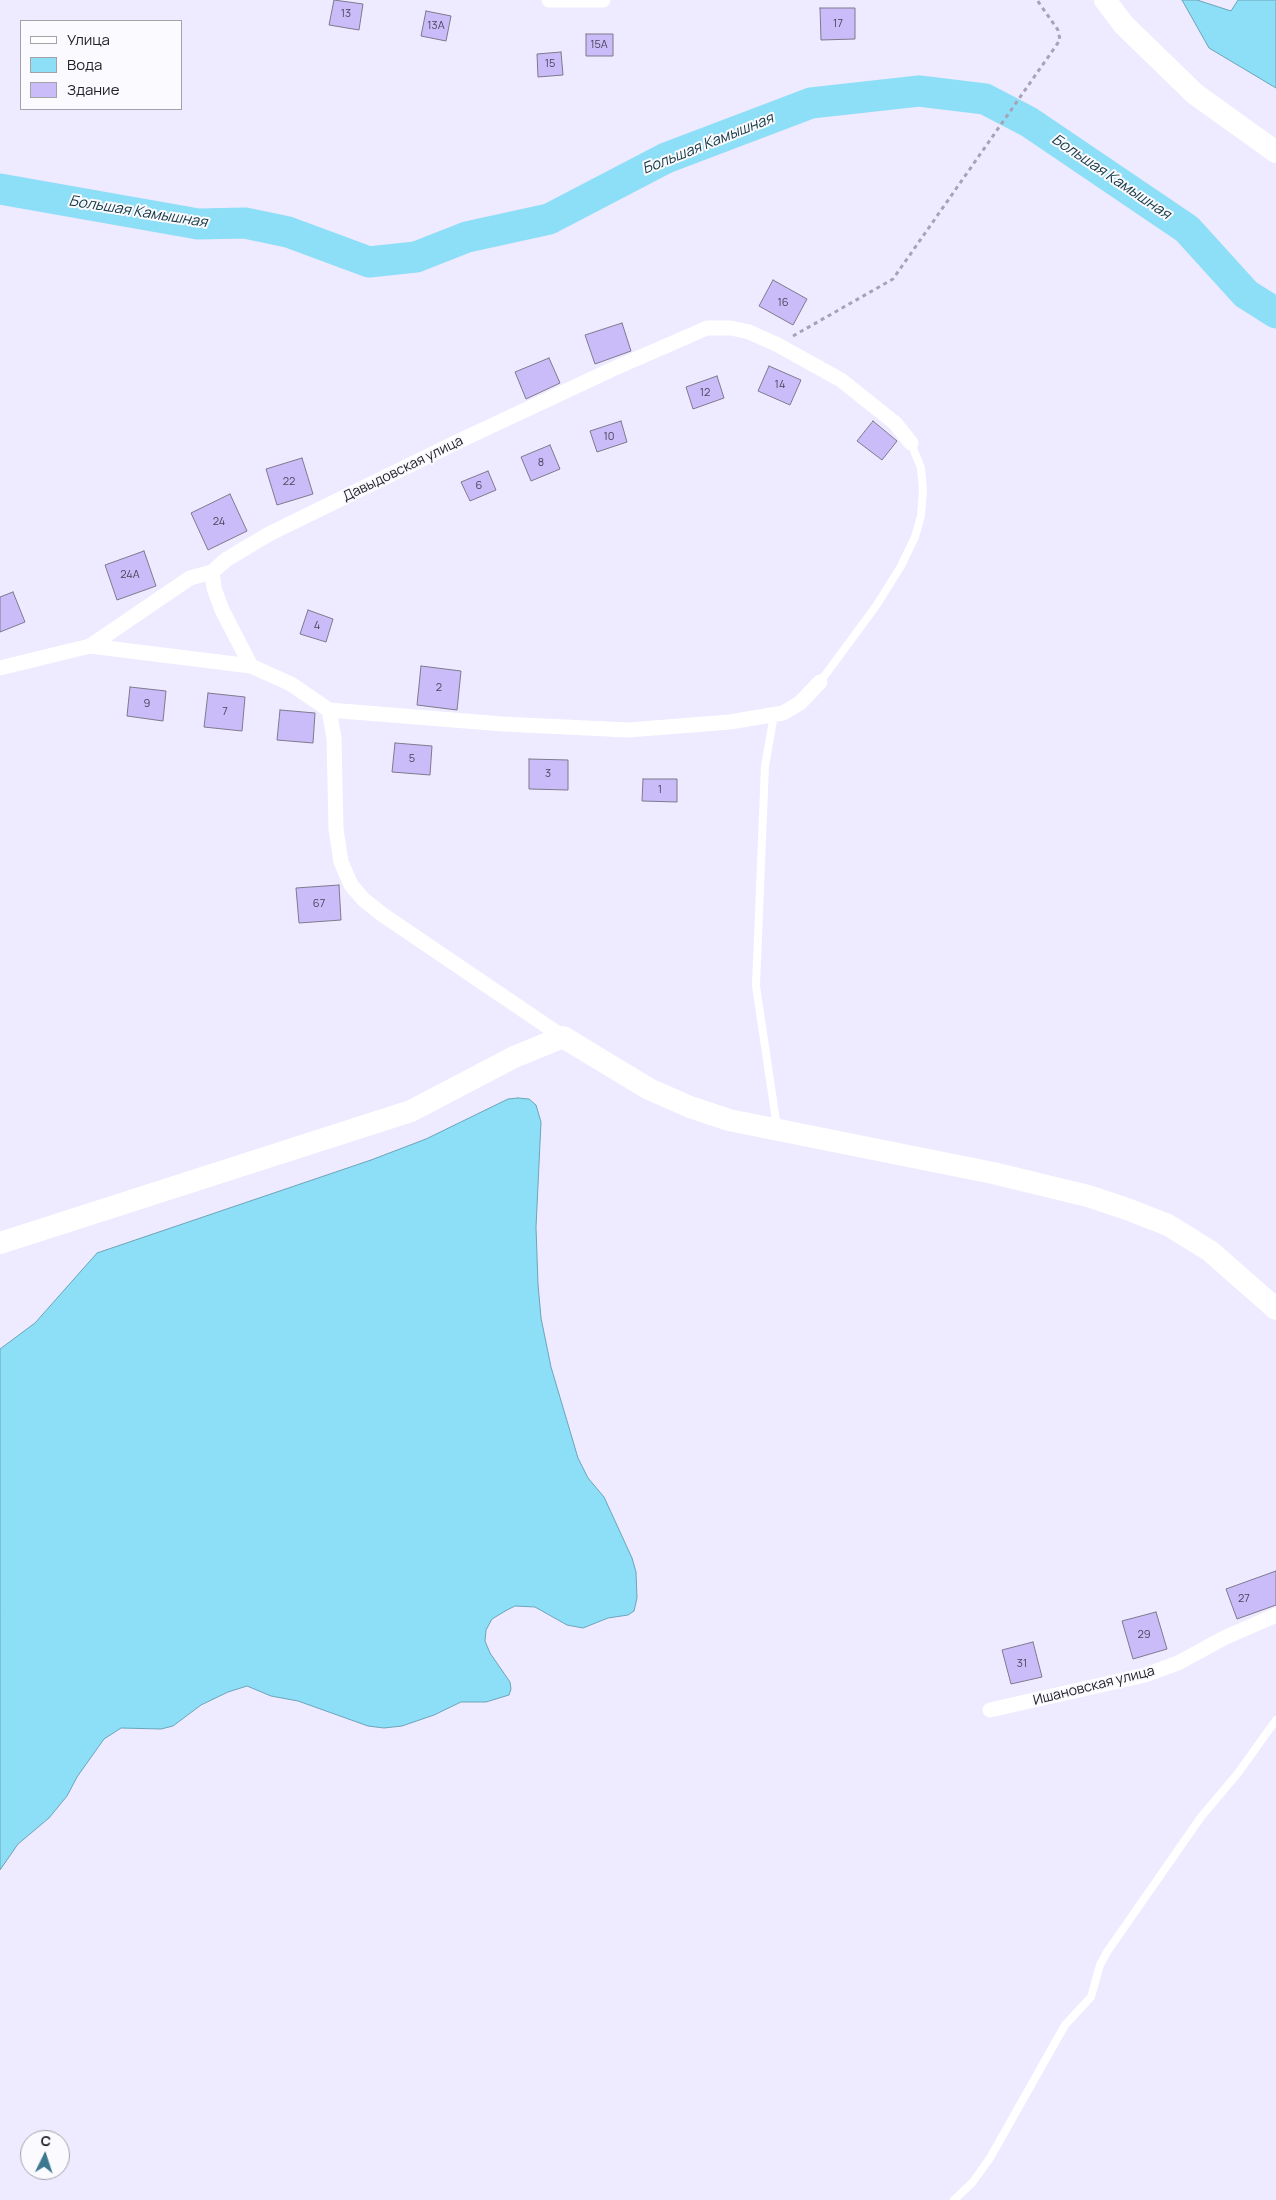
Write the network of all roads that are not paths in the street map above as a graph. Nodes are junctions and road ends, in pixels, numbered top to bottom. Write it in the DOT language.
graph roads {
  1 [pos="549,0"];
  2 [pos="603,0"];
  3 [pos="1105,0"];
  4 [pos="1276,152"];
  5 [pos="911,443"];
  6 [pos="212,572"];
  7 [pos="90,646"];
  8 [pos="251,666"];
  9 [pos="0,668"];
  10 [pos="820,682"];
  11 [pos="330,710"];
  12 [pos="774,715"];
  13 [pos="563,1037"];
  14 [pos="778,1131"];
  15 [pos="0,1243"];
  16 [pos="1276,1308"];
  17 [pos="1276,1615"];
  18 [pos="990,1710"];
  19 [pos="1276,1720"];
  20 [pos="954,2200"];
  1 -- 2 [label="street"];
  3 -- 4 [label="street"];
  5 -- 6 [label="street, Давыдовская улица"];
  5 -- 10 [label="lane"];
  6 -- 7 [label="street"];
  6 -- 8 [label="street"];
  7 -- 8 [label="street"];
  7 -- 9 [label="street"];
  8 -- 11 [label="street"];
  10 -- 12 [label="street"];
  11 -- 12 [label="street"];
  11 -- 13 [label="street"];
  12 -- 14 [label="lane"];
  13 -- 14 [label="street"];
  13 -- 15 [label="street"];
  14 -- 16 [label="street"];
  17 -- 18 [label="street, Ишановская улица"];
  19 -- 20 [label="lane"];
}
